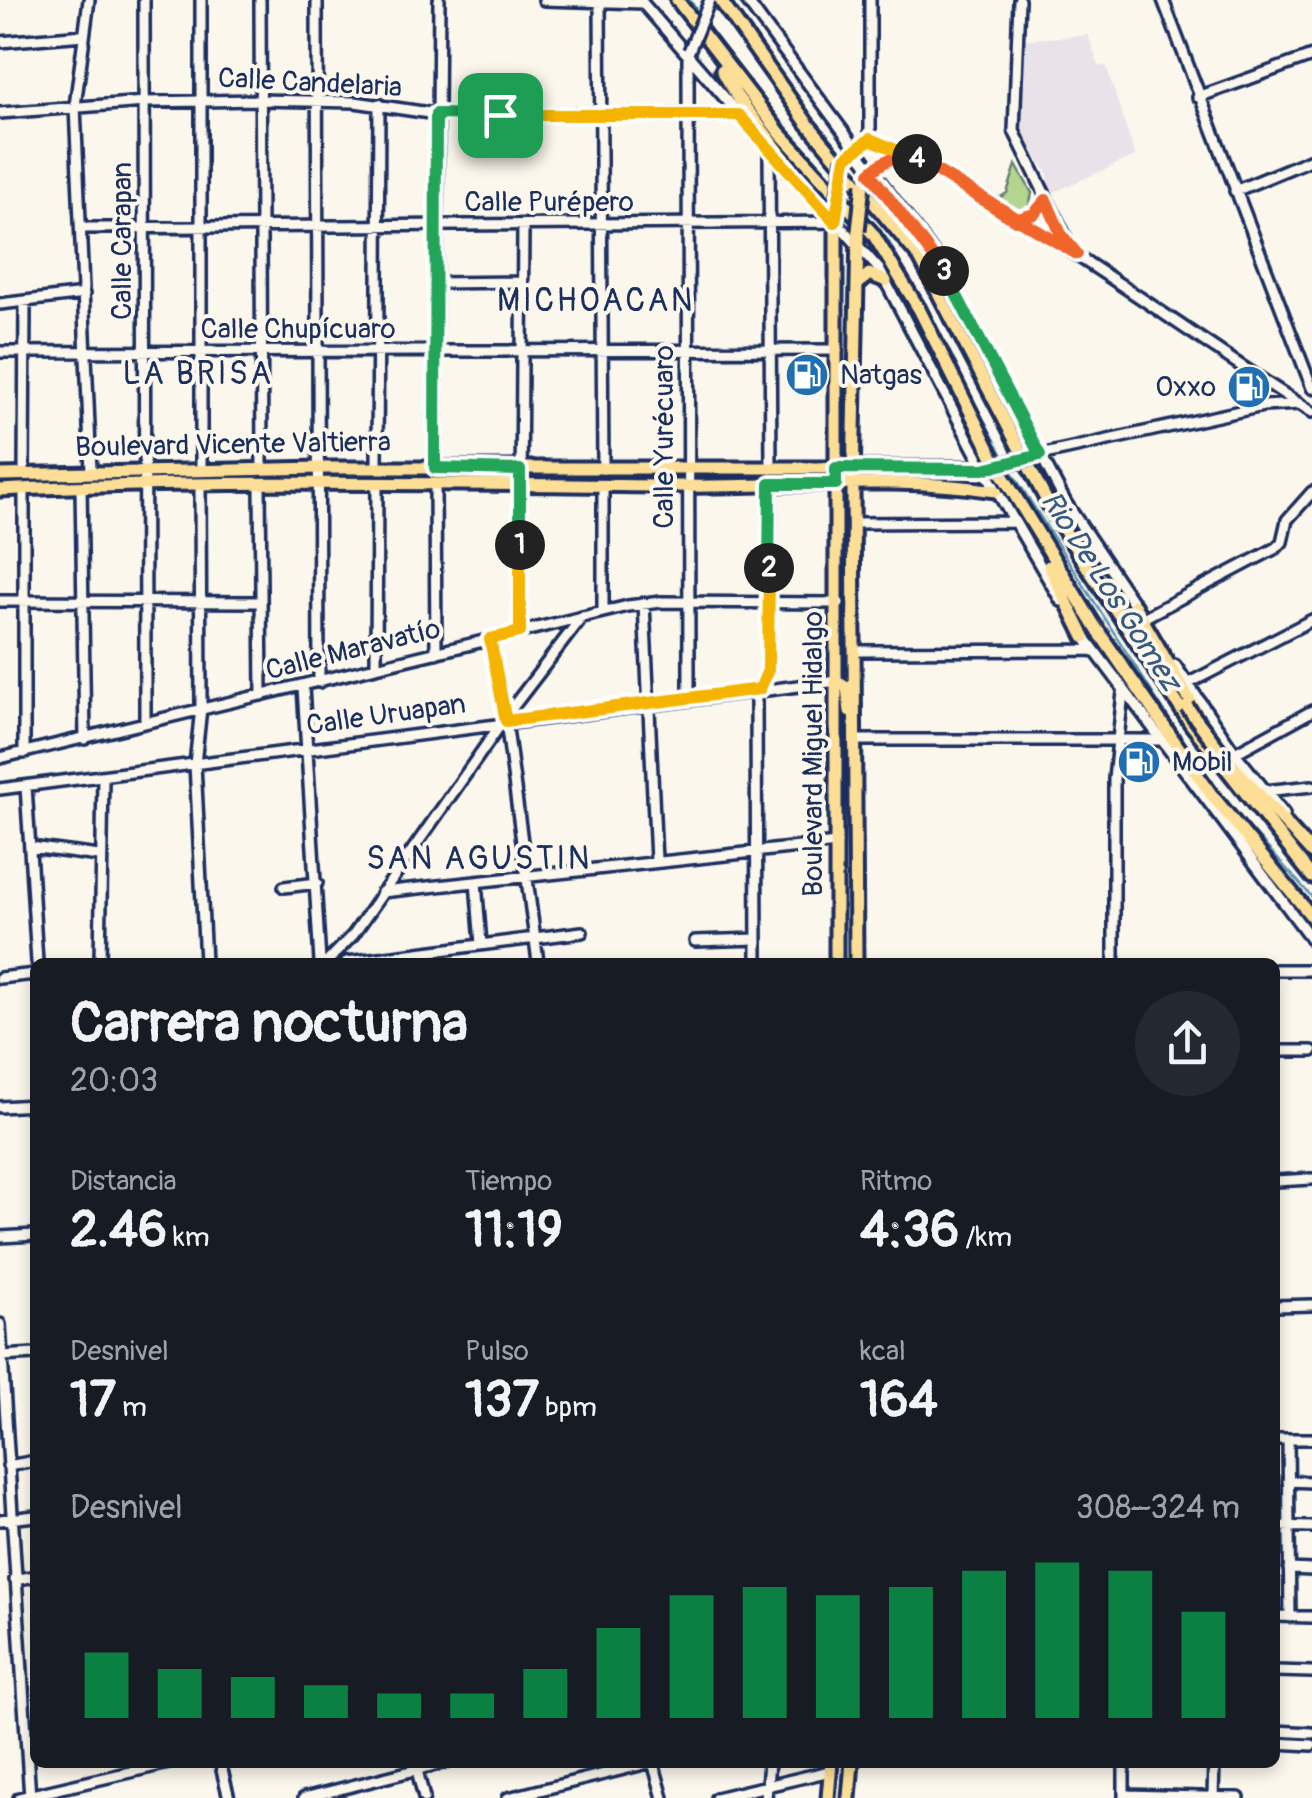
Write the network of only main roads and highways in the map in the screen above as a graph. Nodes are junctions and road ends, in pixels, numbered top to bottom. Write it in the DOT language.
graph roads {
  1 [pos="720,0"];
  2 [pos="678,3"];
  3 [pos="714,52"];
  4 [pos="850,154"];
  5 [pos="866,183"];
  6 [pos="807,188"];
  7 [pos="944,273"];
  8 [pos="886,281"];
  9 [pos="856,285"];
  10 [pos="836,450"];
  11 [pos="1037,456"];
  12 [pos="836,468"];
  13 [pos="854,468"];
  14 [pos="800,469"];
  15 [pos="966,470"];
  16 [pos="0,475"];
  17 [pos="810,484"];
  18 [pos="836,484"];
  19 [pos="854,484"];
  20 [pos="874,485"];
  21 [pos="965,486"];
  22 [pos="0,490"];
  23 [pos="996,491"];
  24 [pos="854,507"];
  25 [pos="838,511"];
  26 [pos="1033,524"];
  27 [pos="1076,548"];
  28 [pos="1134,605"];
  29 [pos="1084,637"];
  30 [pos="838,681"];
  31 [pos="856,735"];
  32 [pos="1231,778"];
  33 [pos="1312,849"];
  34 [pos="1312,876"];
  35 [pos="1312,916"];
  36 [pos="836,958"];
  37 [pos="856,958"];
  38 [pos="831,1768"];
  39 [pos="851,1768"];
  40 [pos="828,1798"];
  41 [pos="848,1798"];
  1 -- 5 [label="main road"];
  2 -- 3 [label="main road"];
  3 -- 6 [label="main road"];
  3 -- 26 [label="main road"];
  4 -- 10 [label="main road, Boulevard Miguel Hidalgo, bridge"];
  5 -- 7 [label="main road"];
  5 -- 9 [label="main road, Boulevard Miguel Hidalgo, bridge"];
  5 -- 27 [label="main road"];
  8 -- 9 [label="main road"];
  9 -- 13 [label="main road, Boulevard Miguel Hidalgo"];
  10 -- 12 [label="main road, Boulevard Miguel Hidalgo"];
  10 -- 14 [label="main road"];
  11 -- 15 [label="main road, Boulevard Vicente Valtierra, bridge"];
  12 -- 13 [label="main road, Boulevard Vicente Valtierra"];
  12 -- 14 [label="main road, Boulevard Vicente Valtierra"];
  12 -- 18 [label="main road, Boulevard Miguel Hidalgo"];
  13 -- 15 [label="main road, Boulevard Vicente Valtierra"];
  13 -- 19 [label="main road, Boulevard Miguel Hidalgo"];
  14 -- 16 [label="main road, Boulevard Vicente Valtierra"];
  15 -- 21 [label="main road"];
  17 -- 18 [label="main road, Boulevard Vicente Valtierra"];
  17 -- 22 [label="main road, Boulevard Vicente Valtierra"];
  17 -- 25 [label="main road"];
  18 -- 19 [label="main road, Boulevard Vicente Valtierra"];
  18 -- 25 [label="main road, Boulevard Miguel Hidalgo"];
  19 -- 20 [label="main road, Boulevard Vicente Valtierra"];
  19 -- 24 [label="main road, Boulevard Miguel Hidalgo"];
  20 -- 21 [label="main road, Boulevard Vicente Valtierra"];
  20 -- 24 [label="main road"];
  21 -- 23 [label="main road, Boulevard Vicente Valtierra"];
  24 -- 31 [label="main road, Boulevard Miguel Hidalgo"];
  25 -- 30 [label="main road, Boulevard Miguel Hidalgo"];
  26 -- 29 [label="main road"];
  26 -- 35 [label="main road"];
  27 -- 32 [label="main road"];
  27 -- 33 [label="main road, bridge"];
  28 -- 32 [label="main road"];
  30 -- 31 [label="main road"];
  30 -- 36 [label="main road, Boulevard Miguel Hidalgo"];
  31 -- 37 [label="main road, Boulevard Miguel Hidalgo"];
  32 -- 34 [label="main road"];
  38 -- 40 [label="main road"];
  39 -- 41 [label="main road"];
}
